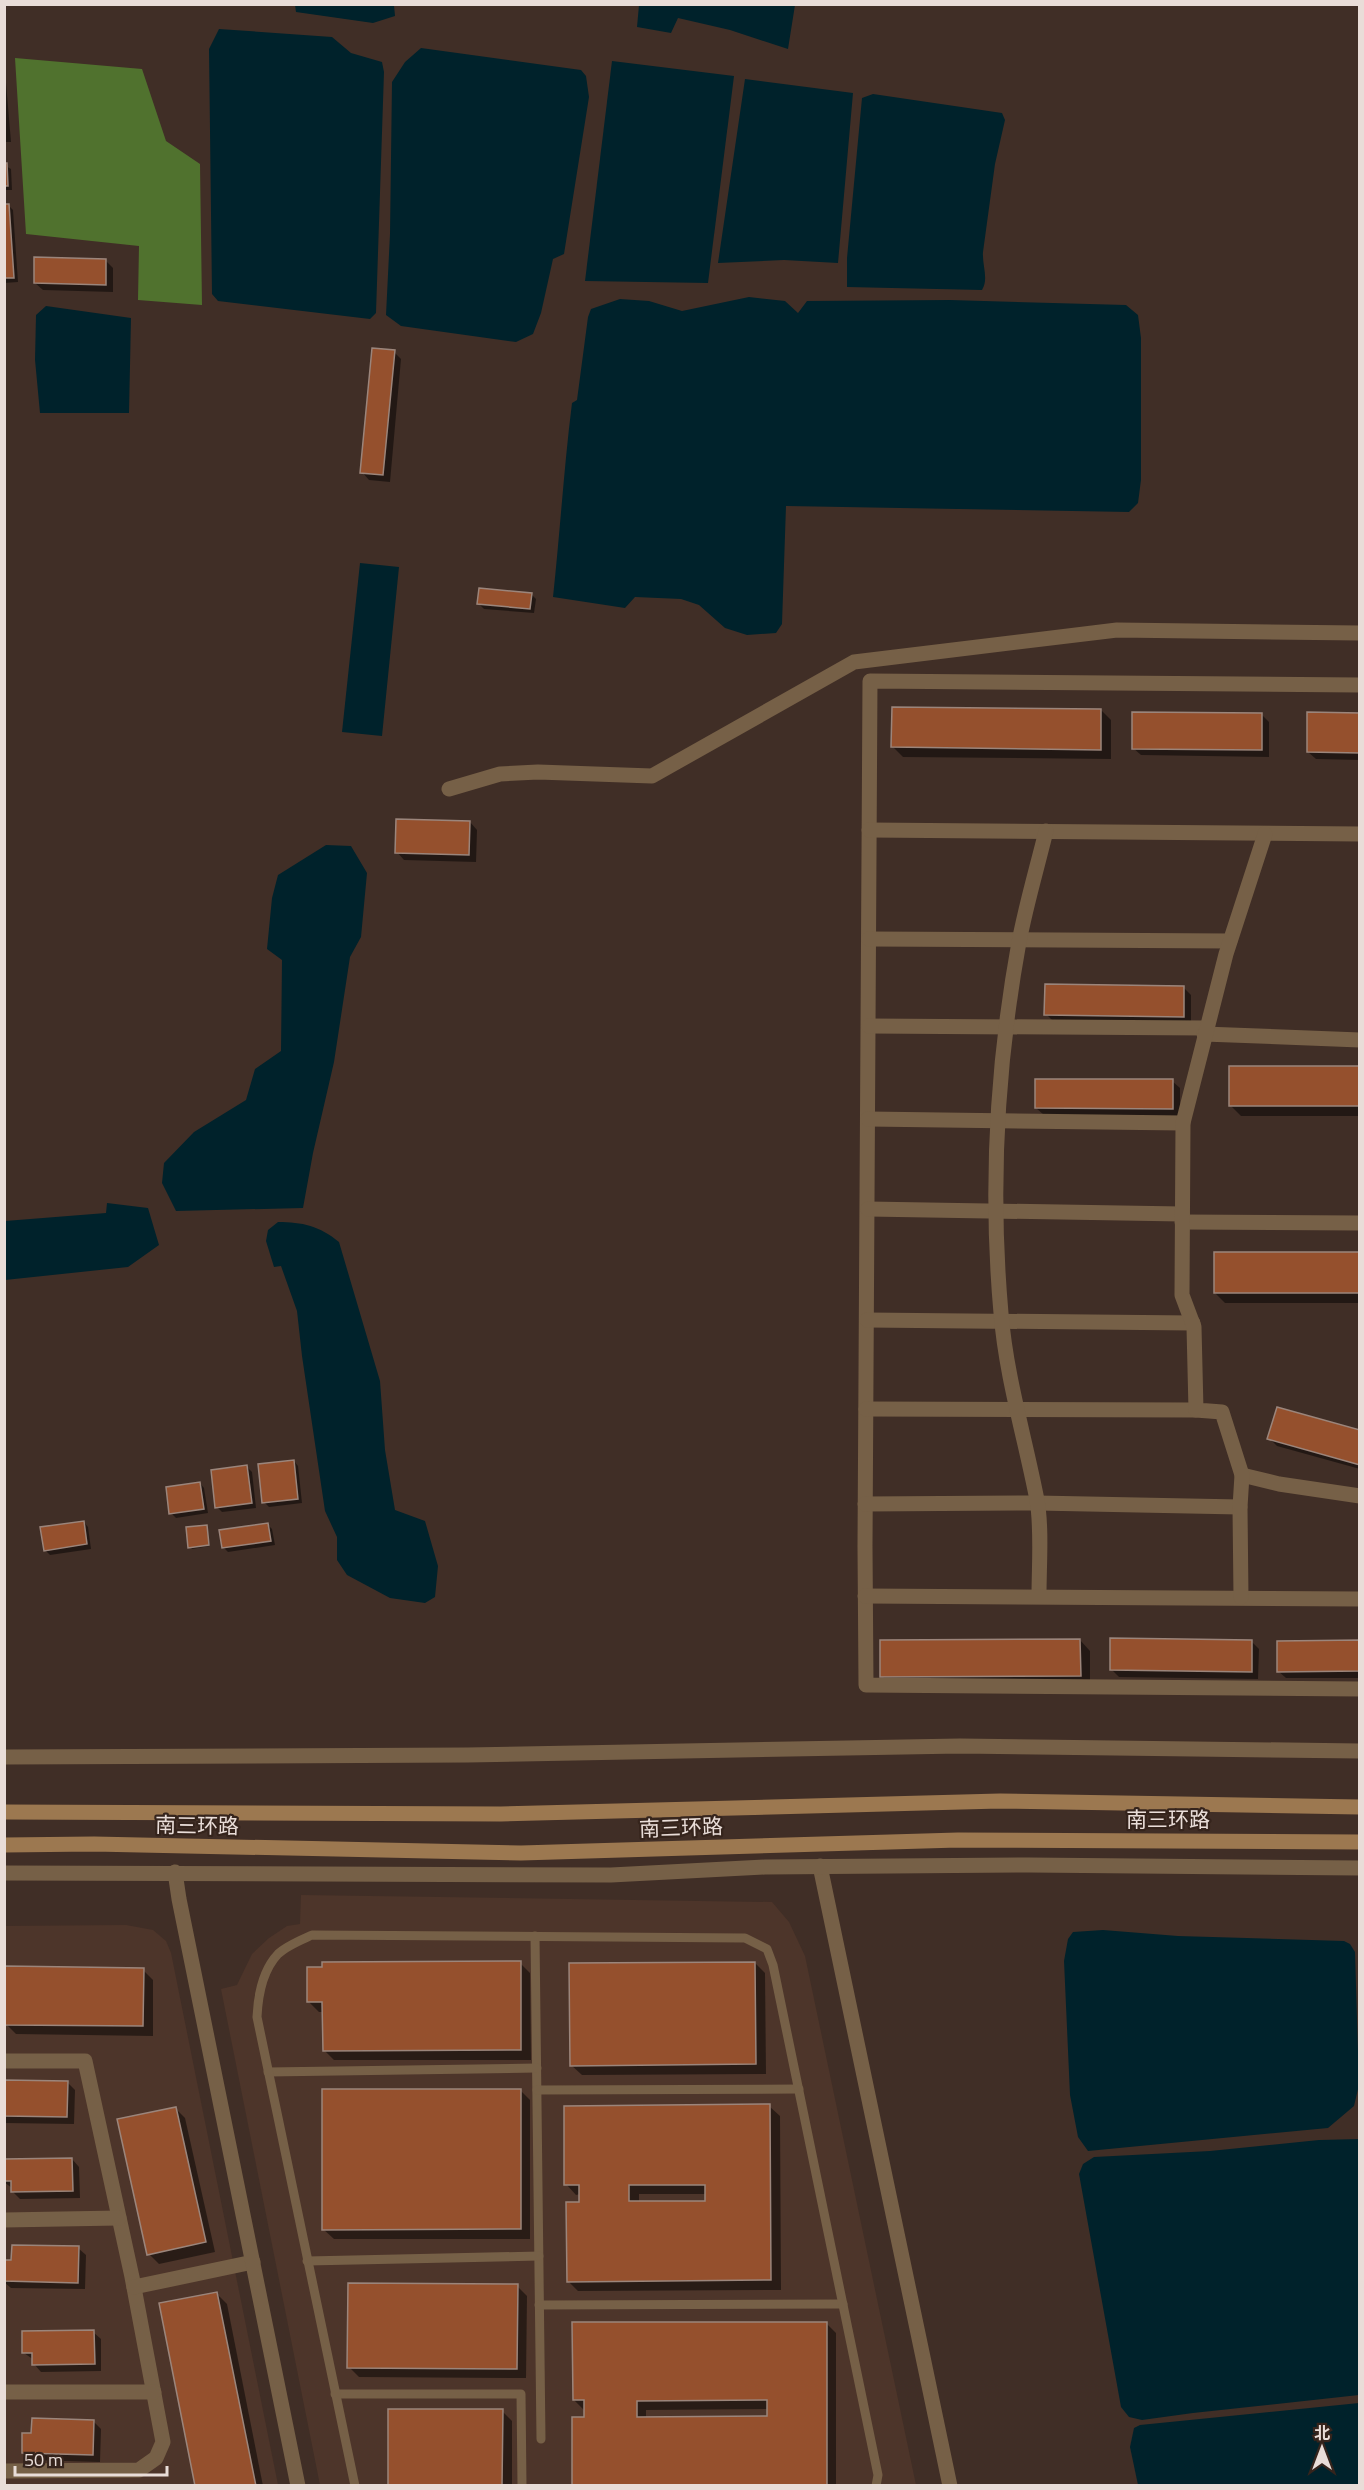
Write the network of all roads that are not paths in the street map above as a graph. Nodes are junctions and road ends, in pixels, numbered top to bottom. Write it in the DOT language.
graph roads {
  1 [pos="1359,633"];
  2 [pos="1359,685"];
  3 [pos="449,789"];
  4 [pos="869,830"];
  5 [pos="1046,831"];
  6 [pos="1265,834"];
  7 [pos="1359,834"];
  8 [pos="869,939"];
  9 [pos="1019,940"];
  10 [pos="1230,941"];
  11 [pos="869,1026"];
  12 [pos="1006,1027"];
  13 [pos="1205,1031"];
  14 [pos="1359,1040"];
  15 [pos="868,1119"];
  16 [pos="998,1120"];
  17 [pos="1183,1123"];
  18 [pos="868,1209"];
  19 [pos="995,1212"];
  20 [pos="1182,1218"];
  21 [pos="1359,1223"];
  22 [pos="867,1320"];
  23 [pos="1002,1321"];
  24 [pos="1193,1323"];
  25 [pos="866,1409"];
  26 [pos="1017,1410"];
  27 [pos="1196,1410"];
  28 [pos="1242,1475"];
  29 [pos="1359,1496"];
  30 [pos="1038,1503"];
  31 [pos="866,1504"];
  32 [pos="1240,1507"];
  33 [pos="1039,1595"];
  34 [pos="866,1596"];
  35 [pos="1241,1597"];
  36 [pos="1359,1599"];
  37 [pos="1359,1689"];
  38 [pos="1359,1750"];
  39 [pos="4,1757"];
  40 [pos="1359,1807"];
  41 [pos="4,1812"];
  42 [pos="1359,1842"];
  43 [pos="4,1845"];
  44 [pos="820,1866"];
  45 [pos="1359,1868"];
  46 [pos="175,1872"];
  47 [pos="4,1873"];
  48 [pos="535,1936"];
  49 [pos="4,2061"];
  50 [pos="537,2068"];
  51 [pos="268,2072"];
  52 [pos="799,2089"];
  53 [pos="537,2090"];
  54 [pos="119,2218"];
  55 [pos="4,2220"];
  56 [pos="539,2256"];
  57 [pos="307,2261"];
  58 [pos="253,2262"];
  59 [pos="134,2287"];
  60 [pos="843,2304"];
  61 [pos="539,2305"];
  62 [pos="4,2392"];
  63 [pos="154,2392"];
  64 [pos="335,2394"];
  65 [pos="521,2394"];
  66 [pos="540,2394"];
  67 [pos="541,2439"];
  68 [pos="4,2470"];
  69 [pos="298,2486"];
  70 [pos="355,2486"];
  71 [pos="522,2486"];
  72 [pos="876,2486"];
  73 [pos="950,2486"];
  1 -- 3 [label="street"];
  2 -- 4 [label="street"];
  4 -- 5 [label="street"];
  4 -- 8 [label="street"];
  5 -- 6 [label="street"];
  5 -- 9 [label="street"];
  6 -- 7 [label="street"];
  6 -- 10 [label="street"];
  8 -- 9 [label="street"];
  8 -- 11 [label="street"];
  9 -- 10 [label="street"];
  9 -- 12 [label="street"];
  10 -- 13 [label="street"];
  11 -- 12 [label="street"];
  11 -- 15 [label="street"];
  12 -- 13 [label="street"];
  12 -- 16 [label="street"];
  13 -- 14 [label="street"];
  13 -- 17 [label="street"];
  15 -- 16 [label="street"];
  15 -- 18 [label="street"];
  16 -- 17 [label="street"];
  16 -- 19 [label="street"];
  17 -- 20 [label="street"];
  18 -- 19 [label="street"];
  18 -- 22 [label="street"];
  19 -- 20 [label="street"];
  19 -- 23 [label="street"];
  20 -- 21 [label="street"];
  20 -- 24 [label="street"];
  22 -- 23 [label="street"];
  22 -- 25 [label="street"];
  23 -- 24 [label="street"];
  23 -- 26 [label="street"];
  24 -- 27 [label="street"];
  25 -- 26 [label="street"];
  25 -- 31 [label="street"];
  26 -- 27 [label="street"];
  26 -- 30 [label="street"];
  27 -- 28 [label="street"];
  28 -- 29 [label="street"];
  28 -- 32 [label="street"];
  30 -- 31 [label="street"];
  30 -- 32 [label="street"];
  30 -- 33 [label="street"];
  31 -- 34 [label="street"];
  32 -- 35 [label="street"];
  33 -- 34 [label="street"];
  33 -- 35 [label="street"];
  34 -- 37 [label="street"];
  35 -- 36 [label="street"];
  38 -- 39 [label="street"];
  40 -- 41 [label="main road, 南三环路"];
  42 -- 43 [label="main road, 南三环路"];
  44 -- 45 [label="street"];
  44 -- 46 [label="street"];
  44 -- 73 [label="street"];
  46 -- 47 [label="street"];
  46 -- 58 [label="street"];
  48 -- 50 [label="lane"];
  48 -- 51 [label="lane"];
  48 -- 52 [label="lane"];
  49 -- 54 [label="street"];
  50 -- 51 [label="lane"];
  50 -- 53 [label="lane"];
  51 -- 57 [label="lane"];
  52 -- 53 [label="lane"];
  52 -- 60 [label="lane"];
  53 -- 56 [label="lane"];
  54 -- 55 [label="street"];
  54 -- 59 [label="street"];
  56 -- 57 [label="lane"];
  56 -- 61 [label="lane"];
  57 -- 64 [label="lane"];
  58 -- 59 [label="street"];
  58 -- 69 [label="street"];
  59 -- 63 [label="street"];
  60 -- 61 [label="lane"];
  60 -- 72 [label="lane"];
  61 -- 66 [label="lane"];
  62 -- 63 [label="street"];
  63 -- 68 [label="street"];
  64 -- 65 [label="lane"];
  64 -- 70 [label="lane"];
  65 -- 66 [label="lane"];
  65 -- 71 [label="lane"];
  66 -- 67 [label="lane"];
}
